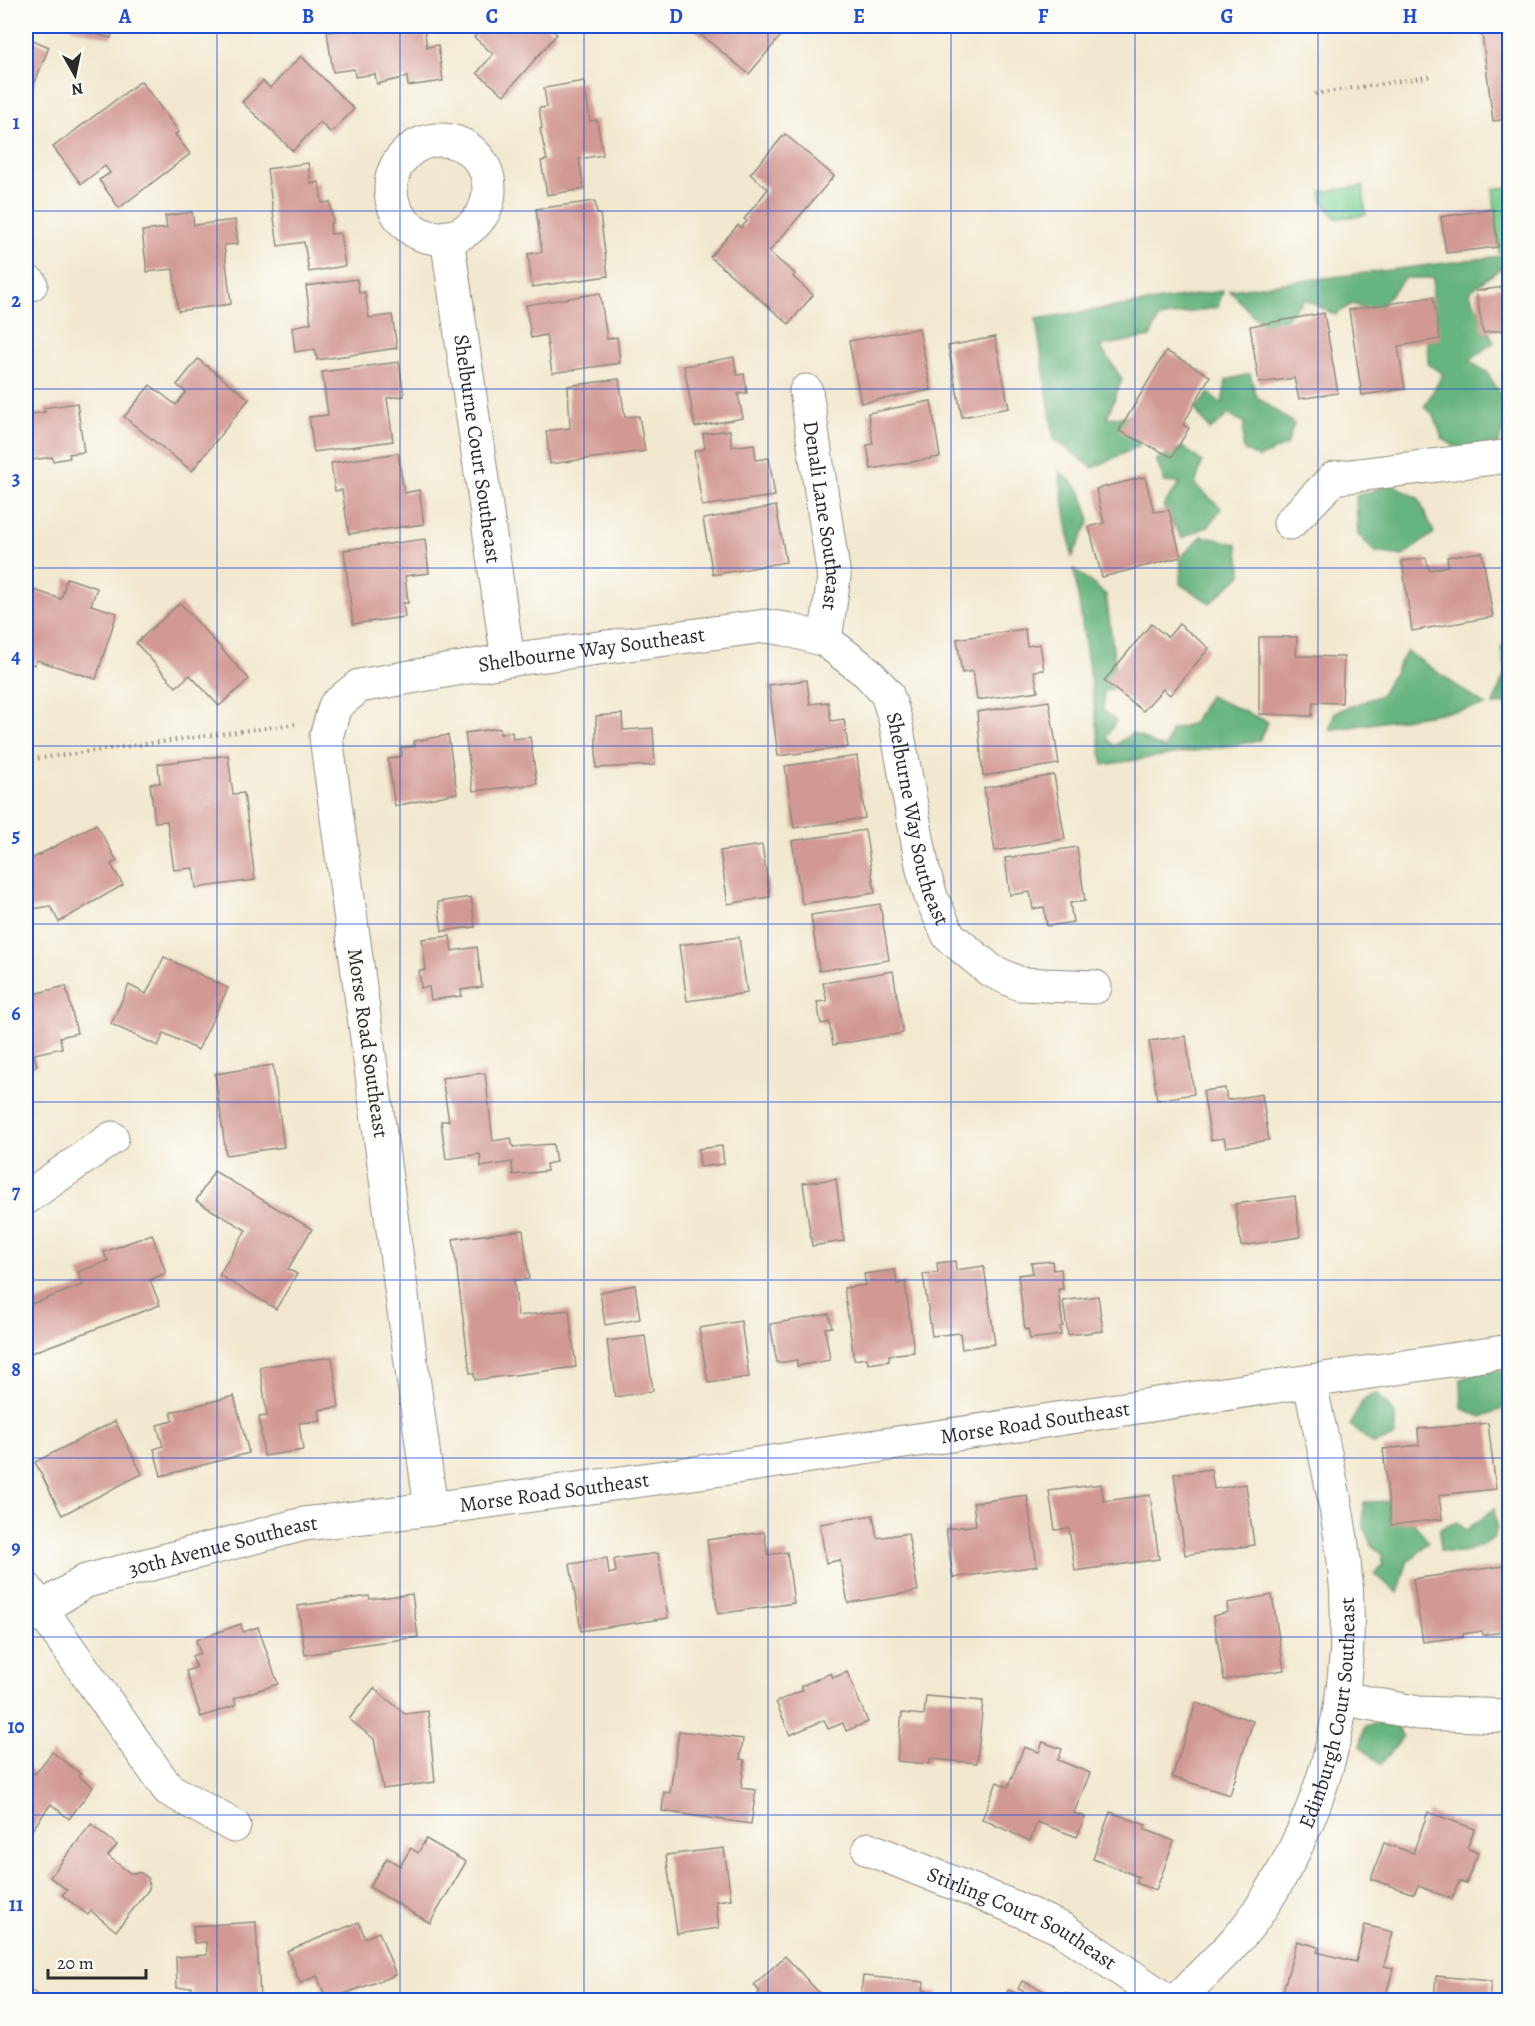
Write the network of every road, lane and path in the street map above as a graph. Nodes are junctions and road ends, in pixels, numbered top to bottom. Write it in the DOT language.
graph roads {
  1 [pos="1433,76"];
  2 [pos="1314,94"];
  3 [pos="447,237"];
  4 [pos="806,391"];
  5 [pos="1509,456"];
  6 [pos="1290,523"];
  7 [pos="825,639"];
  8 [pos="508,660"];
  9 [pos="358,686"];
  10 [pos="326,737"];
  11 [pos="26,760"];
  12 [pos="1095,987"];
  13 [pos="112,1138"];
  14 [pos="26,1198"];
  15 [pos="1509,1351"];
  16 [pos="1310,1383"];
  17 [pos="431,1509"];
  18 [pos="30,1605"];
  19 [pos="1343,1698"];
  20 [pos="1509,1716"];
  21 [pos="234,1826"];
  22 [pos="869,1849"];
  23 [pos="1166,2001"];
  24 [pos="1178,2001"];
  1 -- 2 [label="path"];
  3 -- 8 [label="street, Shelburne Court Southeast"];
  4 -- 7 [label="street, Denali Lane Southeast"];
  5 -- 6 [label="street"];
  7 -- 8 [label="street, Shelbourne Way Southeast"];
  7 -- 12 [label="street, Shelburne Way Southeast"];
  8 -- 9 [label="street, Shelbourne Way Southeast"];
  9 -- 10 [label="street, Morse Road Southeast"];
  10 -- 11 [label="path"];
  10 -- 17 [label="street, Morse Road Southeast"];
  13 -- 14 [label="street"];
  15 -- 16 [label="street, Morse Road Southeast"];
  16 -- 17 [label="street, Morse Road Southeast"];
  16 -- 19 [label="street, Edinburgh Court Southeast"];
  17 -- 18 [label="street, 30th Avenue Southeast"];
  18 -- 21 [label="street"];
  19 -- 20 [label="street"];
  19 -- 24 [label="street, Edinburgh Court Southeast"];
  22 -- 23 [label="street, Stirling Court Southeast"];
}
